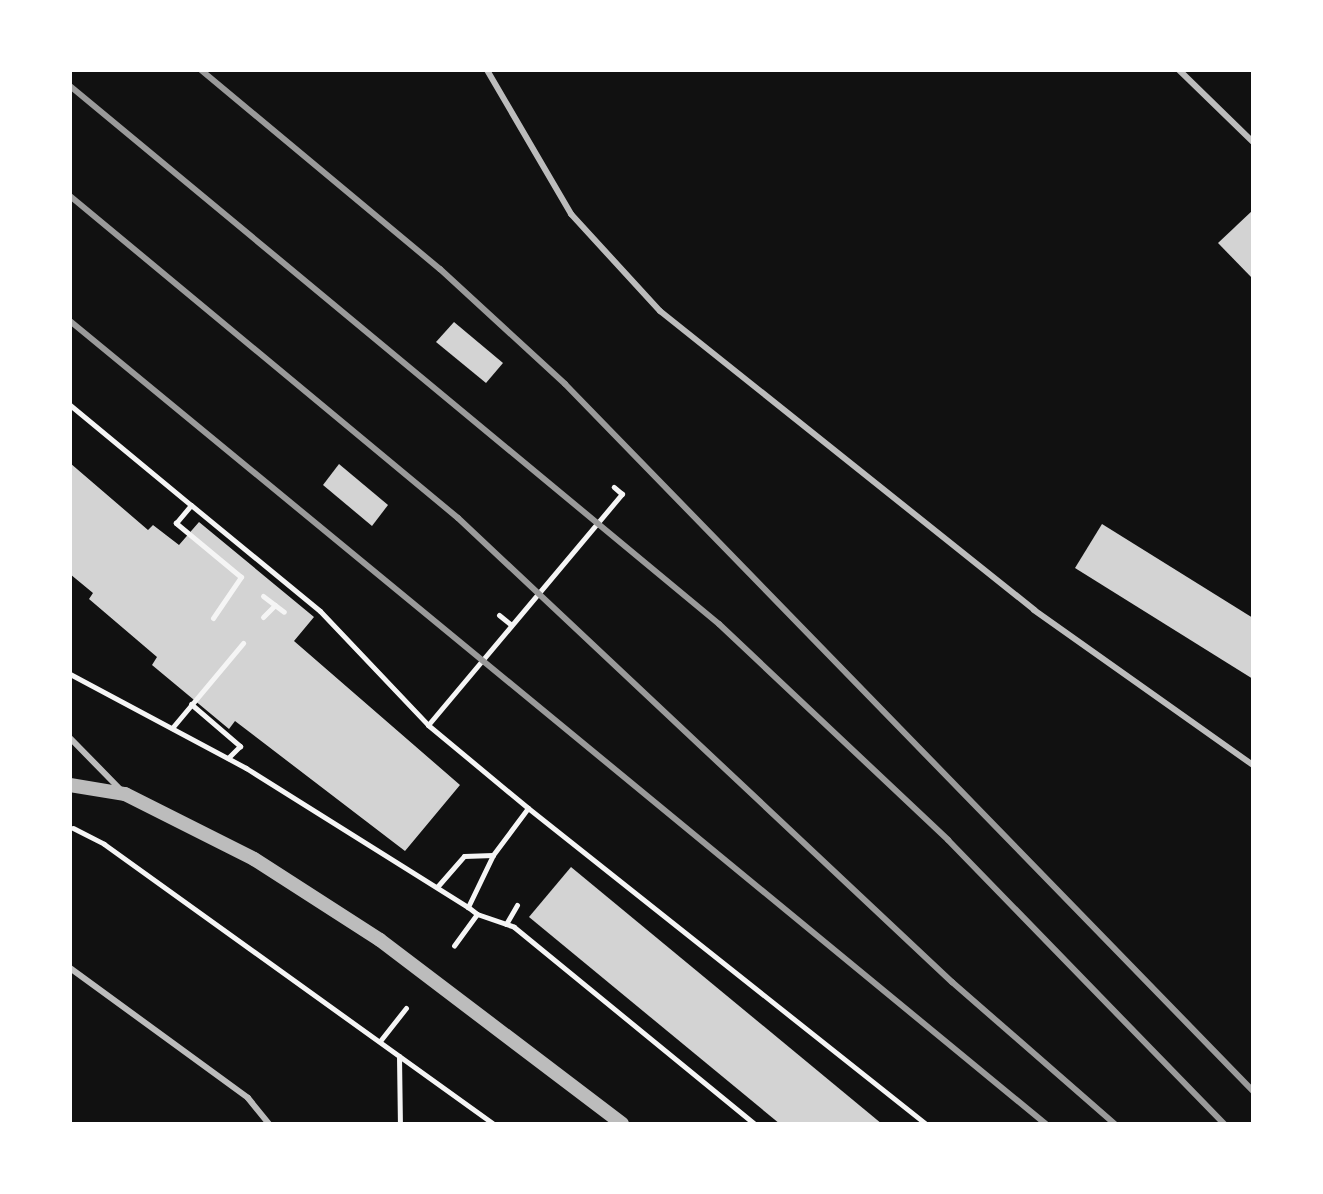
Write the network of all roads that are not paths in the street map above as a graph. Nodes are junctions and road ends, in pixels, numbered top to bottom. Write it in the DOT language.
graph roads {
  1 [pos="487,70"];
  2 [pos="1179,70"];
  3 [pos="1253,142"];
  4 [pos="70,738"];
  5 [pos="1253,765"];
  6 [pos="70,785"];
  7 [pos="125,794"];
  8 [pos="70,968"];
  9 [pos="269,1124"];
  10 [pos="622,1124"];
  1 -- 5 [label="lane"];
  2 -- 3 [label="lane"];
  4 -- 7 [label="lane"];
  6 -- 7 [label="street"];
  7 -- 10 [label="street"];
  8 -- 9 [label="lane"];
}
